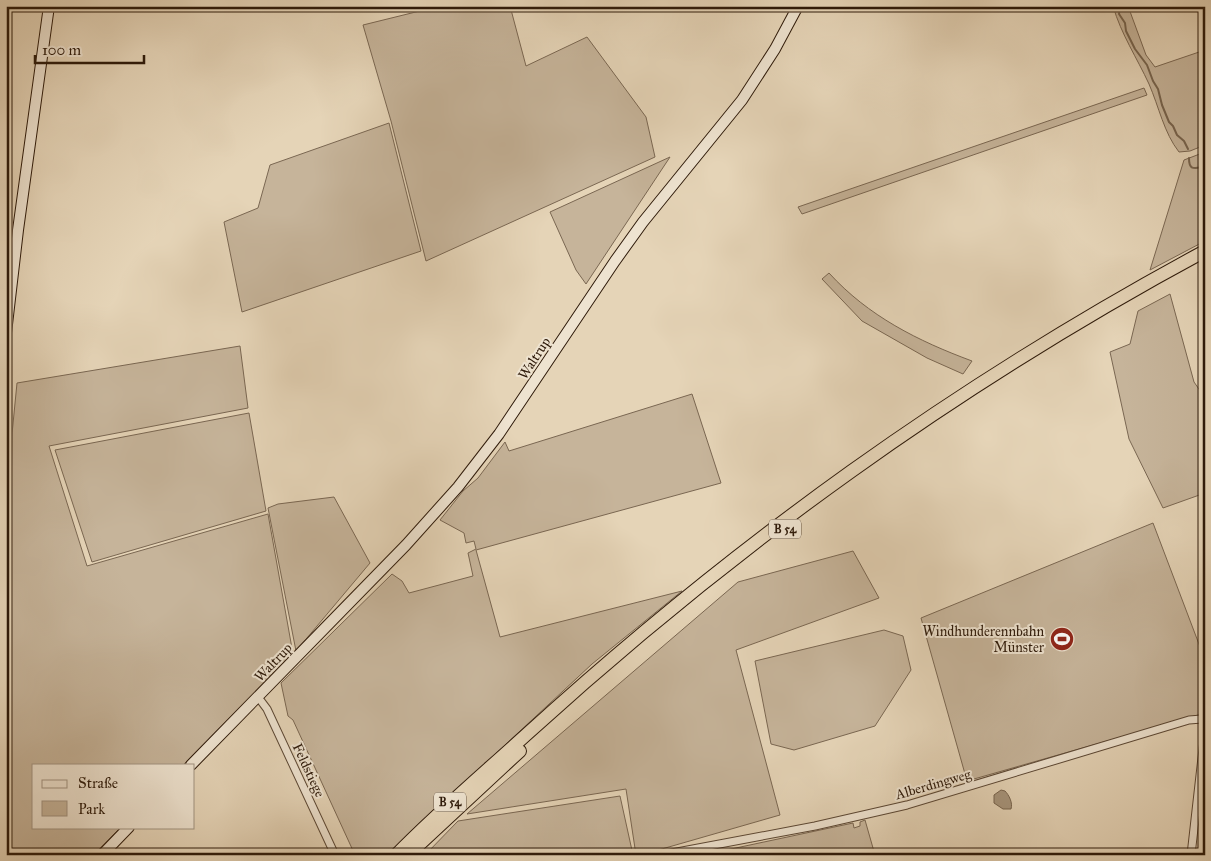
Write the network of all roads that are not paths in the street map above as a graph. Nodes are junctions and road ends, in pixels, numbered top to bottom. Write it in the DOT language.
graph roads {
  1 [pos="49,6"];
  2 [pos="798,6"];
  3 [pos="1205,251"];
  4 [pos="1205,260"];
  5 [pos="6,333"];
  6 [pos="258,696"];
  7 [pos="1204,722"];
  8 [pos="1205,731"];
  9 [pos="192,764"];
  10 [pos="128,828"];
  11 [pos="102,855"];
  12 [pos="335,855"];
  13 [pos="396,855"];
  14 [pos="408,855"];
  15 [pos="661,855"];
  16 [pos="1192,855"];
  1 -- 5 [label="main road"];
  2 -- 6 [label="main road, Waltrup"];
  3 -- 13 [label="highway, B 54"];
  4 -- 14 [label="highway, B 54"];
  6 -- 9 [label="main road, Waltrup"];
  6 -- 12 [label="street, Feldstiege"];
  7 -- 15 [label="street, Alberdingweg"];
  8 -- 16 [label="street"];
  10 -- 11 [label="main road"];
}
